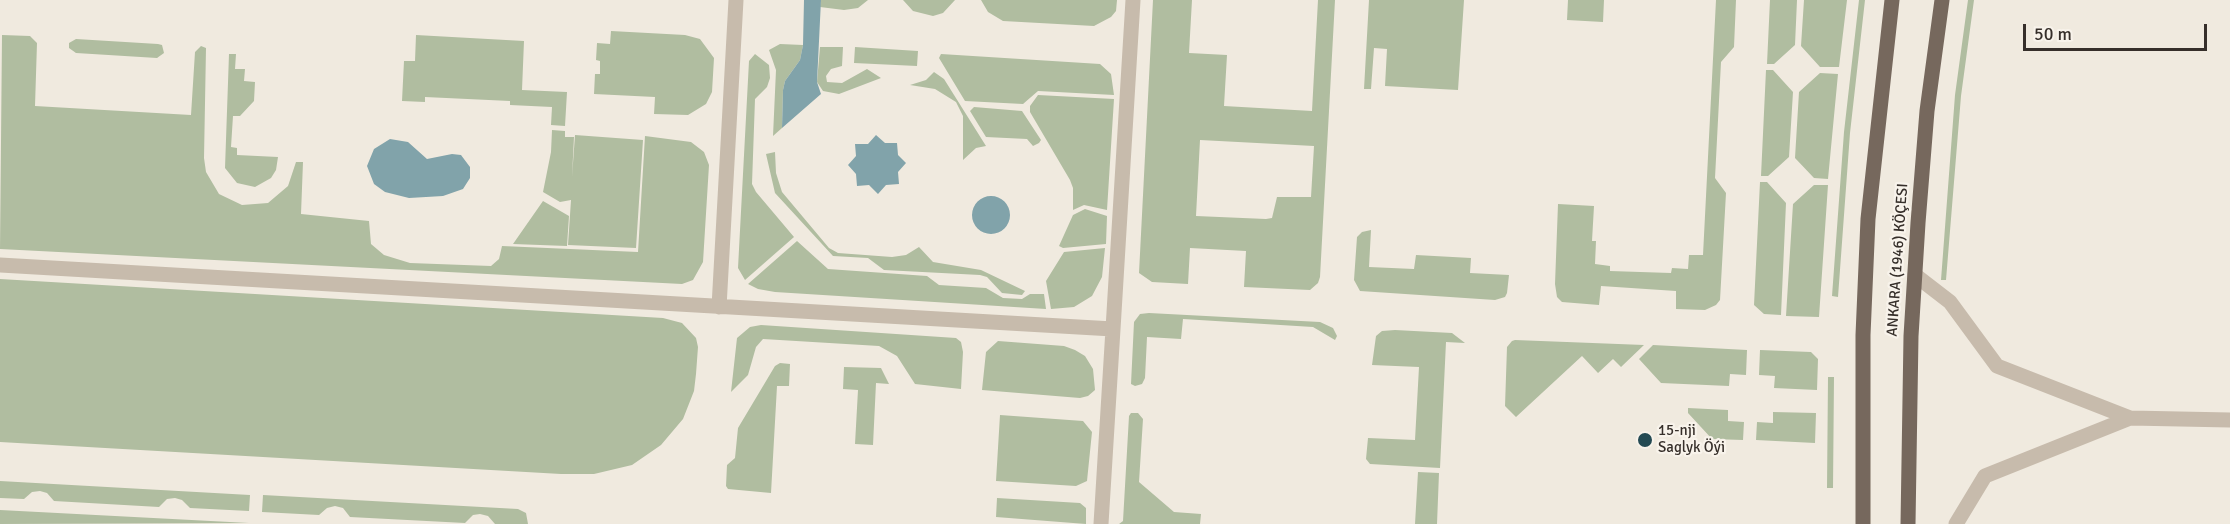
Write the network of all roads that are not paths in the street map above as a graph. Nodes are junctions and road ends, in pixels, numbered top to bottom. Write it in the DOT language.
graph roads {
  1 [pos="736,0"];
  2 [pos="1133,0"];
  3 [pos="1892,0"];
  4 [pos="1942,0"];
  5 [pos="0,265"];
  6 [pos="1915,275"];
  7 [pos="719,307"];
  8 [pos="1113,329"];
  9 [pos="2130,418"];
  10 [pos="2230,420"];
  11 [pos="1101,524"];
  12 [pos="1863,524"];
  13 [pos="1908,524"];
  14 [pos="1956,524"];
  1 -- 7 [label="street"];
  2 -- 8 [label="street"];
  3 -- 12 [label="main road, ANKARA (1946) KÖÇESI"];
  4 -- 6 [label="main road, ANKARA (1946) KÖÇESI"];
  5 -- 7 [label="street"];
  6 -- 9 [label="street"];
  6 -- 13 [label="main road, ANKARA (1946) KÖÇESI"];
  7 -- 8 [label="street"];
  8 -- 11 [label="street"];
  9 -- 10 [label="street"];
  9 -- 14 [label="street"];
}
